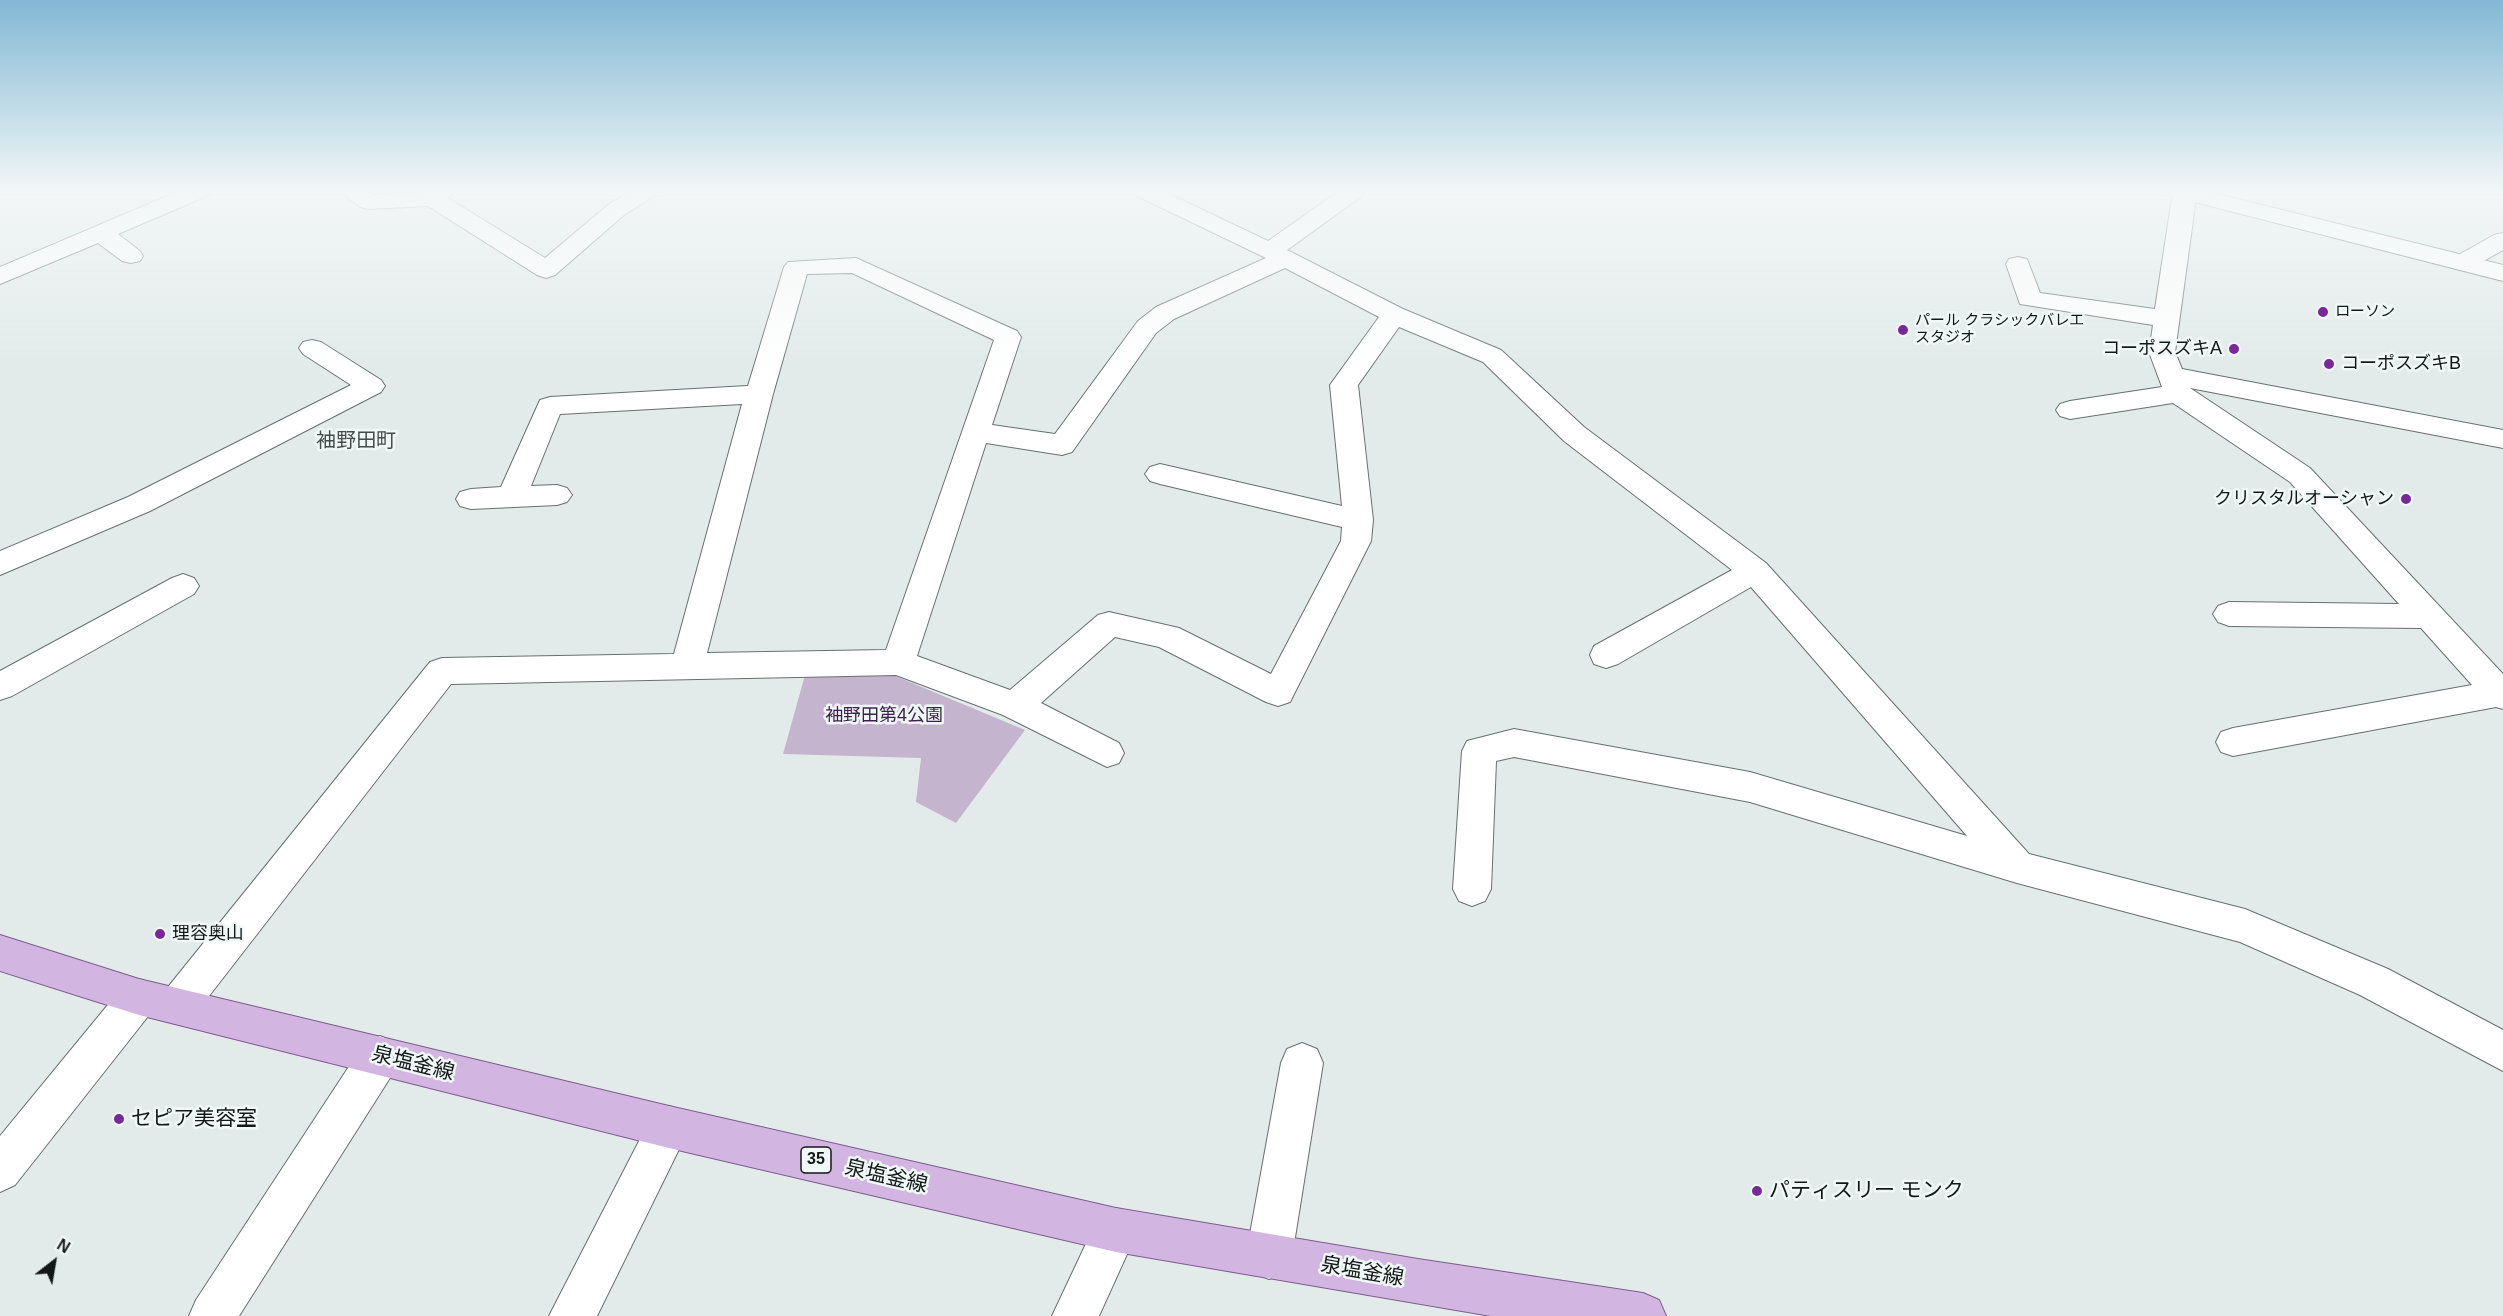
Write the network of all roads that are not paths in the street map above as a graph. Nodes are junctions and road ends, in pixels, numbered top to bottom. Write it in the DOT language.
graph roads {
  1 [pos="53,252"];
  2 [pos="126,252"];
  3 [pos="521,252"];
  4 [pos="567,252"];
  5 [pos="1272,252"];
  6 [pos="1280,252"];
  7 [pos="2175,252"];
  8 [pos="2421,252"];
  9 [pos="2481,252"];
  10 [pos="1277,255"];
  11 [pos="131,256"];
  12 [pos="2462,263"];
  13 [pos="2018,264"];
  14 [pos="2503,273"];
  15 [pos="0,276"];
  16 [pos="1394,315"];
  17 [pos="2167,320"];
  18 [pos="312,348"];
  19 [pos="2175,384"];
  20 [pos="759,394"];
  21 [pos="2070,411"];
  22 [pos="975,432"];
  23 [pos="2503,439"];
  24 [pos="1160,474"];
  25 [pos="557,495"];
  26 [pos="512,496"];
  27 [pos="471,498"];
  28 [pos="1358,520"];
  29 [pos="0,564"];
  30 [pos="1755,571"];
  31 [pos="183,586"];
  32 [pos="2229,614"];
  33 [pos="2431,616"];
  34 [pos="1606,655"];
  35 [pos="898,662"];
  36 [pos="687,665"];
  37 [pos="0,687"];
  38 [pos="2501,695"];
  39 [pos="1015,706"];
  40 [pos="2233,742"];
  41 [pos="1107,753"];
  42 [pos="2017,867"];
  43 [pos="1472,889"];
  44 [pos="0,953"];
  45 [pos="159,1001"];
  46 [pos="2503,1051"];
  47 [pos="380,1056"];
  48 [pos="1302,1063"];
  49 [pos="669,1126"];
  50 [pos="0,1170"];
  51 [pos="1116,1230"];
  52 [pos="1269,1256"];
  53 [pos="212,1316"];
  54 [pos="572,1316"];
  55 [pos="1074,1316"];
  56 [pos="1643,1316"];
  1 -- 15 [label="street"];
  2 -- 11 [label="street"];
  3 -- 4 [label="street"];
  5 -- 10 [label="street"];
  6 -- 10 [label="street"];
  7 -- 17 [label="street"];
  8 -- 12 [label="street"];
  9 -- 12 [label="street"];
  10 -- 16 [label="street"];
  10 -- 22 [label="street"];
  12 -- 14 [label="street"];
  13 -- 17 [label="street"];
  16 -- 28 [label="street"];
  16 -- 30 [label="street"];
  17 -- 19 [label="street"];
  18 -- 29 [label="street"];
  19 -- 21 [label="street"];
  19 -- 23 [label="street"];
  19 -- 33 [label="street"];
  20 -- 22 [label="street"];
  20 -- 26 [label="street"];
  20 -- 36 [label="street"];
  22 -- 35 [label="street"];
  24 -- 28 [label="street"];
  25 -- 26 [label="street"];
  26 -- 27 [label="street"];
  28 -- 39 [label="street"];
  30 -- 34 [label="street"];
  30 -- 42 [label="street"];
  31 -- 37 [label="street"];
  32 -- 33 [label="street"];
  33 -- 38 [label="street"];
  35 -- 36 [label="street"];
  35 -- 39 [label="street"];
  36 -- 45 [label="street"];
  38 -- 40 [label="street"];
  39 -- 41 [label="street"];
  42 -- 43 [label="street"];
  42 -- 46 [label="street"];
  44 -- 45 [label="main road, 泉塩釜線 / 35"];
  45 -- 47 [label="main road, 泉塩釜線 / 35"];
  45 -- 50 [label="street"];
  47 -- 49 [label="main road, 泉塩釜線 / 35"];
  47 -- 53 [label="street"];
  48 -- 52 [label="street"];
  49 -- 51 [label="main road, 泉塩釜線 / 35"];
  49 -- 54 [label="street"];
  51 -- 52 [label="main road, 泉塩釜線 / 35"];
  51 -- 55 [label="street"];
  52 -- 56 [label="main road, 泉塩釜線 / 35"];
}
